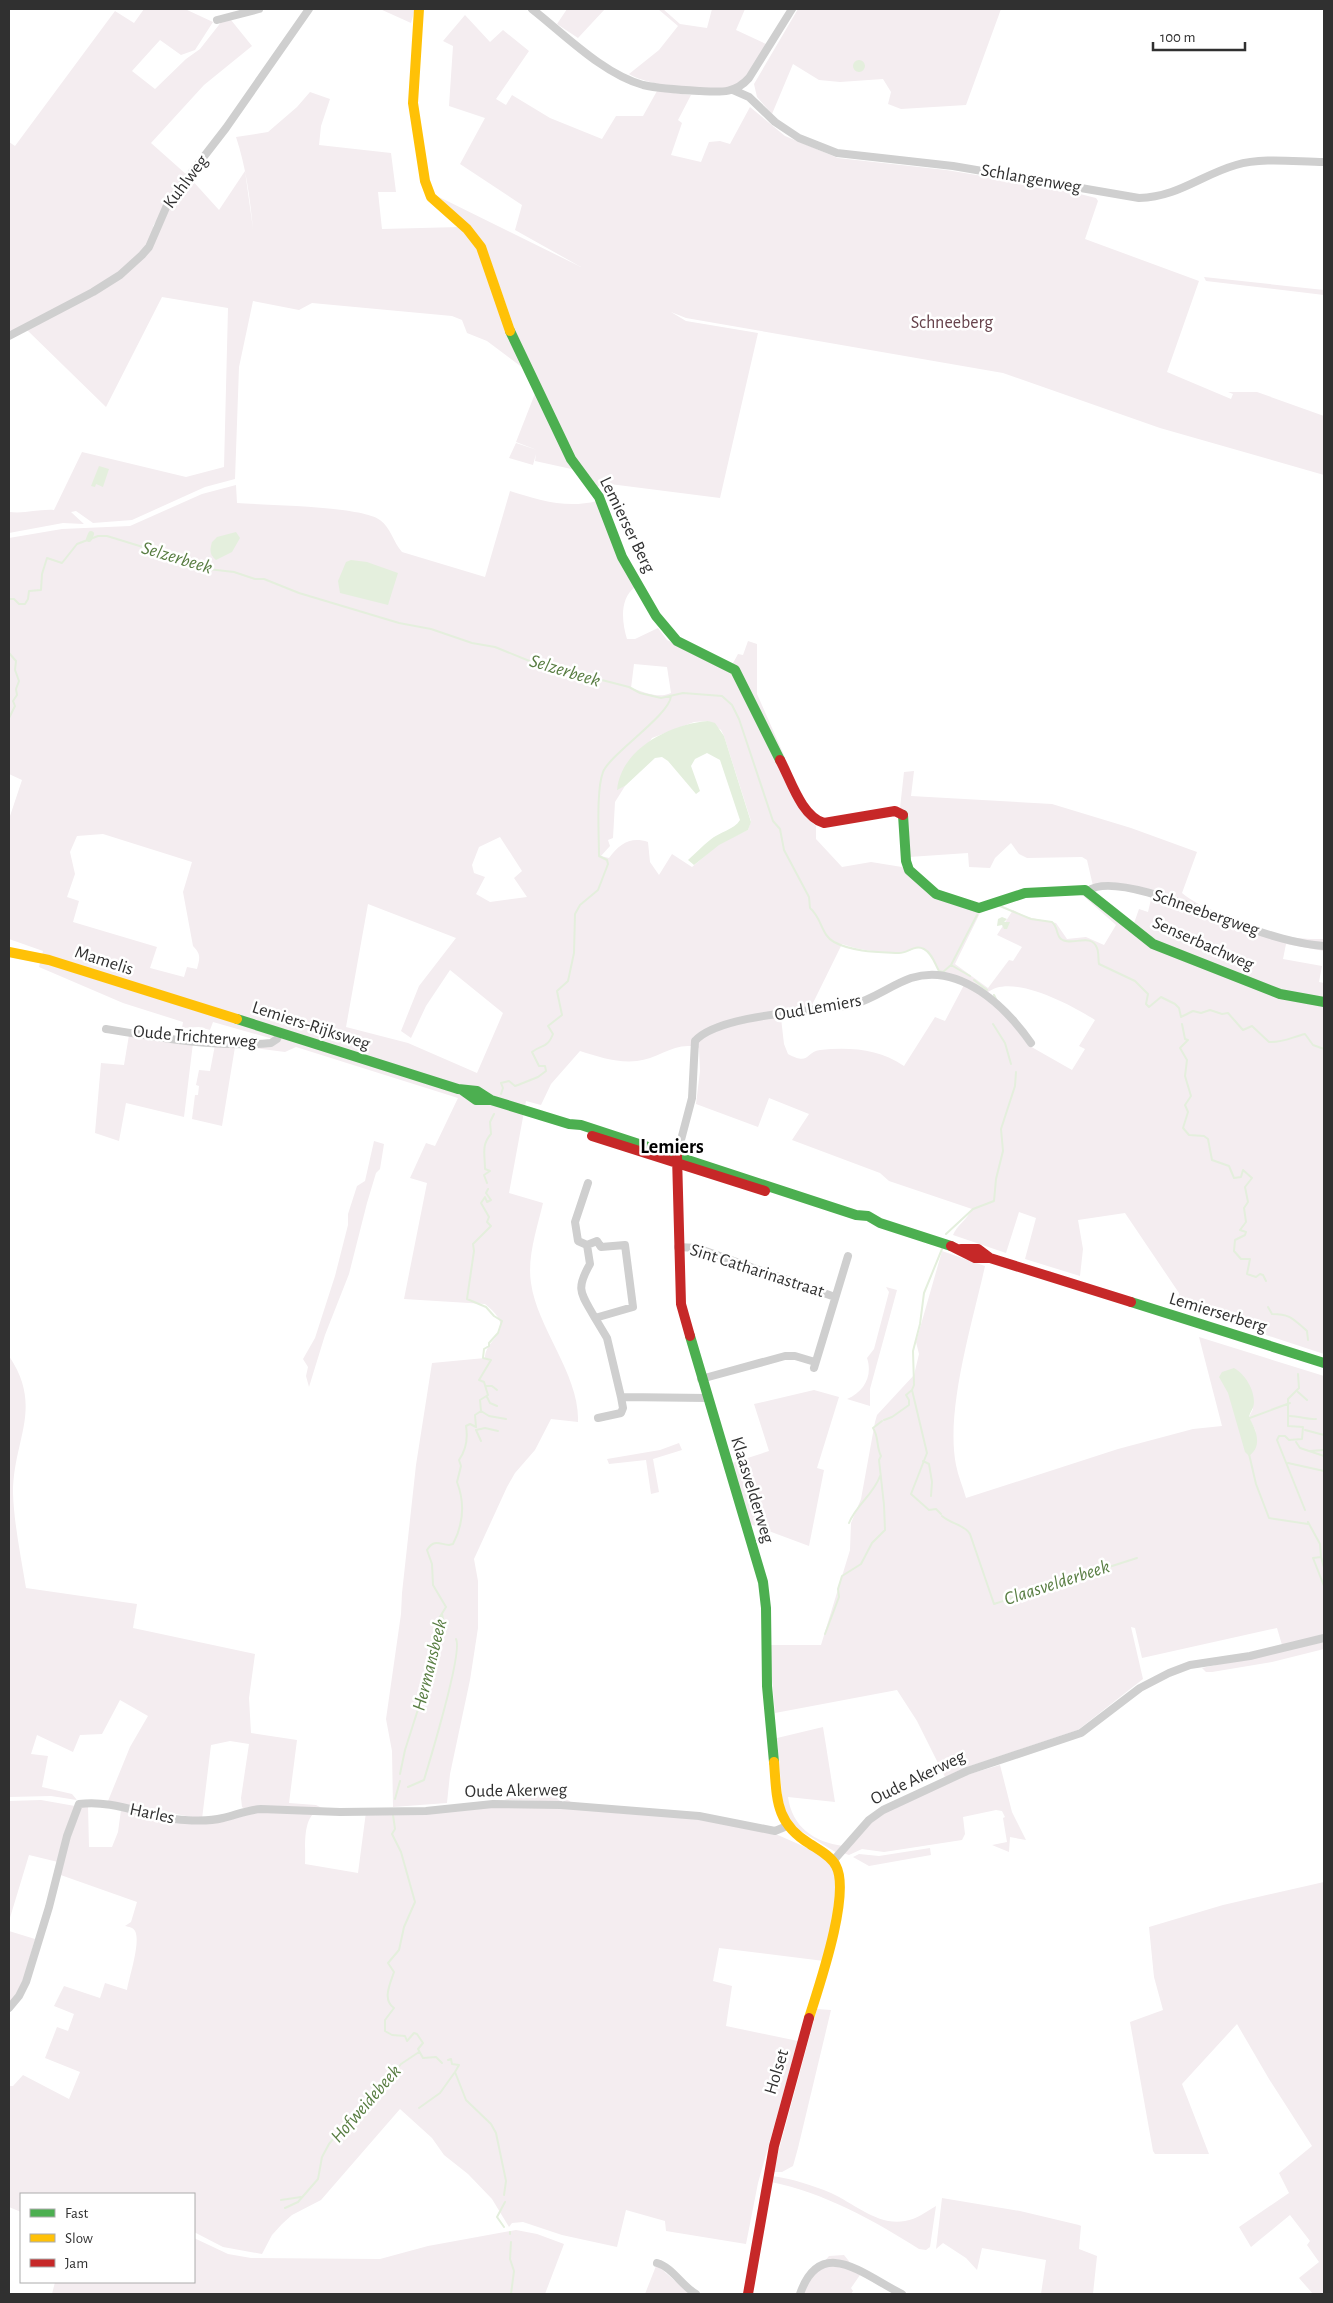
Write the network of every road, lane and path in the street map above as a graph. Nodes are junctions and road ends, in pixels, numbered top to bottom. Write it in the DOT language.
graph roads {
  1 [pos="259,9"];
  2 [pos="309,9"];
  3 [pos="420,9"];
  4 [pos="532,9"];
  5 [pos="792,9"];
  6 [pos="217,20"];
  7 [pos="745,83"];
  8 [pos="734,90"];
  9 [pos="749,97"];
  10 [pos="1324,162"];
  11 [pos="9,336"];
  12 [pos="1088,891"];
  13 [pos="9,946"];
  14 [pos="1324,946"];
  15 [pos="9,952"];
  16 [pos="49,960"];
  17 [pos="149,992"];
  18 [pos="1324,1002"];
  19 [pos="106,1028"];
  20 [pos="279,1033"];
  21 [pos="1032,1043"];
  22 [pos="678,1159"];
  23 [pos="588,1183"];
  24 [pos="587,1245"];
  25 [pos="678,1247"];
  26 [pos="848,1256"];
  27 [pos="1102,1293"];
  28 [pos="835,1297"];
  29 [pos="595,1318"];
  30 [pos="1324,1363"];
  31 [pos="701,1379"];
  32 [pos="621,1397"];
  33 [pos="707,1398"];
  34 [pos="598,1418"];
  35 [pos="1324,1638"];
  36 [pos="442,1809"];
  37 [pos="787,1826"];
  38 [pos="833,1861"];
  39 [pos="9,2008"];
  40 [pos="657,2263"];
  41 [pos="696,2294"];
  42 [pos="748,2294"];
  43 [pos="800,2294"];
  44 [pos="902,2294"];
  1 -- 6 [label="street"];
  2 -- 11 [label="street, Kuhlweg"];
  3 -- 12 [label="street, Lemierser Berg"];
  4 -- 8 [label="street"];
  5 -- 7 [label="street"];
  7 -- 8 [label="street"];
  7 -- 9 [label="street"];
  8 -- 9 [label="street"];
  9 -- 10 [label="street, Schlangenweg"];
  12 -- 14 [label="street, Schneebergweg"];
  12 -- 18 [label="street, Senserbachweg"];
  13 -- 16 [label="street, Mamelis"];
  15 -- 16 [label="street, Mamelis"];
  16 -- 17 [label="street, Mamelis"];
  17 -- 20 [label="street, Lemiers-Rijksweg"];
  19 -- 20 [label="street, Oude Trichterweg"];
  20 -- 22 [label="street, Lemiers-Rijksweg"];
  21 -- 22 [label="street, Oud Lemiers"];
  22 -- 25 [label="street, Klaasvelderweg"];
  22 -- 27 [label="street, Lemiers-Rijksweg"];
  23 -- 24 [label="street"];
  24 -- 29 [label="street"];
  24 -- 29 [label="street"];
  25 -- 28 [label="street, Sint Catharinastraat"];
  25 -- 31 [label="street, Klaasvelderweg"];
  26 -- 28 [label="street"];
  27 -- 30 [label="street, Lemierserberg"];
  28 -- 31 [label="street"];
  29 -- 32 [label="street"];
  31 -- 33 [label="street, Klaasvelderweg"];
  32 -- 33 [label="street"];
  32 -- 34 [label="street"];
  33 -- 37 [label="street, Klaasvelderweg"];
  35 -- 38 [label="street, Oude Akerweg"];
  36 -- 37 [label="street, Oude Akerweg"];
  36 -- 39 [label="street, Harles"];
  37 -- 38 [label="street"];
  38 -- 42 [label="street, Holset"];
  40 -- 41 [label="street"];
  43 -- 44 [label="street"];
}
